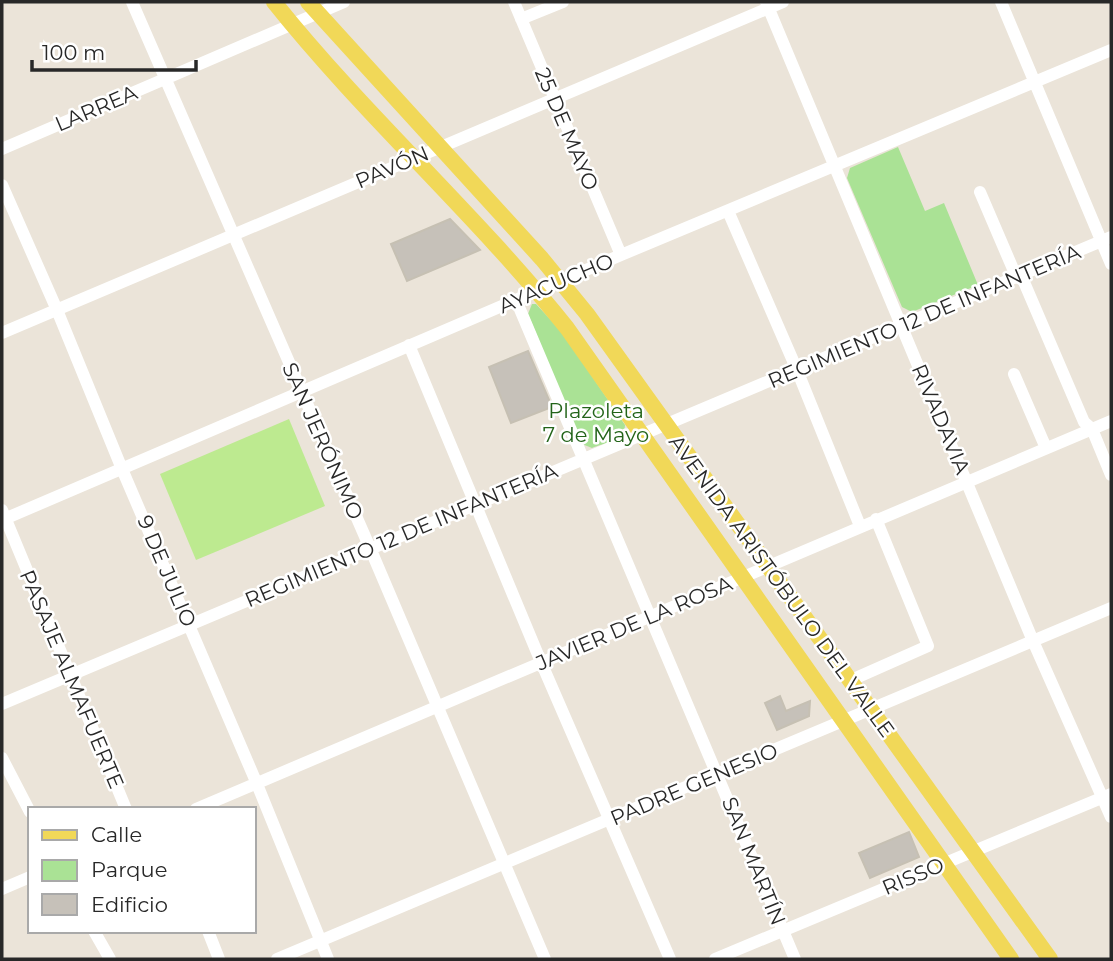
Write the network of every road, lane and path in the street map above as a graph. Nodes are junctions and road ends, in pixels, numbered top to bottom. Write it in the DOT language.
graph roads {
  1 [pos="132,2"];
  2 [pos="274,2"];
  3 [pos="344,2"];
  4 [pos="514,2"];
  5 [pos="564,2"];
  6 [pos="783,2"];
  7 [pos="1001,2"];
  8 [pos="767,5"];
  9 [pos="313,7"];
  10 [pos="521,19"];
  11 [pos="291,24"];
  12 [pos="1111,50"];
  13 [pos="164,78"];
  14 [pos="1035,82"];
  15 [pos="553,98"];
  16 [pos="439,147"];
  17 [pos="2,149"];
  18 [pos="414,158"];
  19 [pos="835,167"];
  20 [pos="2,185"];
  21 [pos="980,192"];
  22 [pos="728,211"];
  23 [pos="232,235"];
  24 [pos="1106,239"];
  25 [pos="621,255"];
  26 [pos="1111,264"];
  27 [pos="1021,275"];
  28 [pos="561,281"];
  29 [pos="537,291"];
  30 [pos="516,300"];
  31 [pos="57,310"];
  32 [pos="900,325"];
  33 [pos="2,333"];
  34 [pos="409,345"];
  35 [pos="797,370"];
  36 [pos="1014,374"];
  37 [pos="300,391"];
  38 [pos="1111,421"];
  39 [pos="666,424"];
  40 [pos="1092,429"];
  41 [pos="641,434"];
  42 [pos="1046,448"];
  43 [pos="583,458"];
  44 [pos="122,468"];
  45 [pos="1111,475"];
  46 [pos="968,481"];
  47 [pos="476,503"];
  48 [pos="3,516"];
  49 [pos="876,519"];
  50 [pos="860,526"];
  51 [pos="370,548"];
  52 [pos="768,565"];
  53 [pos="742,577"];
  54 [pos="1111,608"];
  55 [pos="651,616"];
  56 [pos="190,625"];
  57 [pos="1033,641"];
  58 [pos="541,662"];
  59 [pos="70,675"];
  60 [pos="849,681"];
  61 [pos="2,704"];
  62 [pos="438,706"];
  63 [pos="870,710"];
  64 [pos="845,720"];
  65 [pos="2,758"];
  66 [pos="718,774"];
  67 [pos="257,784"];
  68 [pos="1107,795"];
  69 [pos="125,807"];
  70 [pos="201,807"];
  71 [pos="28,808"];
  72 [pos="1111,817"];
  73 [pos="609,820"];
  74 [pos="973,850"];
  75 [pos="505,863"];
  76 [pos="943,863"];
  77 [pos="28,878"];
  78 [pos="2,889"];
  79 [pos="783,931"];
  80 [pos="95,933"];
  81 [pos="209,933"];
  82 [pos="321,942"];
  83 [pos="110,959"];
  84 [pos="219,959"];
  85 [pos="276,959"];
  86 [pos="328,959"];
  87 [pos="545,959"];
  88 [pos="670,959"];
  89 [pos="715,959"];
  90 [pos="795,959"];
  91 [pos="1012,959"];
  92 [pos="1050,959"];
  1 -- 13 [label="street, SAN JERÓNIMO"];
  2 -- 11 [label="main road, AVENIDA ARISTÓBULO DEL VALLE"];
  3 -- 9 [label="street, LARREA"];
  4 -- 10 [label="street, 25 DE MAYO"];
  5 -- 10 [label="street"];
  6 -- 8 [label="street, PAVÓN"];
  7 -- 14 [label="street"];
  8 -- 15 [label="street, PAVÓN"];
  8 -- 19 [label="street, RIVADAVIA"];
  9 -- 11 [label="street, LARREA"];
  9 -- 16 [label="main road, AVENIDA ARISTÓBULO DEL VALLE"];
  10 -- 15 [label="street, 25 DE MAYO"];
  11 -- 13 [label="street, LARREA"];
  11 -- 18 [label="main road, AVENIDA ARISTÓBULO DEL VALLE"];
  12 -- 14 [label="street, AYACUCHO"];
  13 -- 17 [label="street, LARREA"];
  13 -- 23 [label="street, SAN JERÓNIMO"];
  14 -- 19 [label="street, AYACUCHO"];
  14 -- 24 [label="street"];
  15 -- 16 [label="street, PAVÓN"];
  15 -- 25 [label="street, 25 DE MAYO"];
  16 -- 18 [label="street, PAVÓN"];
  16 -- 28 [label="main road, AVENIDA ARISTÓBULO DEL VALLE"];
  18 -- 23 [label="street, PAVÓN"];
  18 -- 29 [label="main road, AVENIDA ARISTÓBULO DEL VALLE"];
  19 -- 22 [label="street, AYACUCHO"];
  19 -- 32 [label="street, RIVADAVIA"];
  20 -- 31 [label="street, 9 DE JULIO"];
  21 -- 27 [label="street"];
  22 -- 25 [label="street, AYACUCHO"];
  22 -- 35 [label="street"];
  23 -- 31 [label="street, PAVÓN"];
  23 -- 37 [label="street, SAN JERÓNIMO"];
  24 -- 26 [label="street"];
  24 -- 27 [label="street, REGIMIENTO 12 DE INFANTERÍA"];
  25 -- 28 [label="street, AYACUCHO"];
  27 -- 32 [label="street, REGIMIENTO 12 DE INFANTERÍA"];
  27 -- 40 [label="street"];
  28 -- 29 [label="street, AYACUCHO"];
  28 -- 39 [label="main road, AVENIDA ARISTÓBULO DEL VALLE"];
  29 -- 30 [label="street, AYACUCHO"];
  29 -- 41 [label="main road, AVENIDA ARISTÓBULO DEL VALLE"];
  30 -- 34 [label="street, AYACUCHO"];
  30 -- 43 [label="street, SAN MARTÍN"];
  31 -- 33 [label="street, PAVÓN"];
  31 -- 44 [label="street, 9 DE JULIO"];
  32 -- 35 [label="street, REGIMIENTO 12 DE INFANTERÍA"];
  32 -- 46 [label="street, RIVADAVIA"];
  34 -- 37 [label="street, AYACUCHO"];
  34 -- 47 [label="street"];
  35 -- 39 [label="street, REGIMIENTO 12 DE INFANTERÍA"];
  35 -- 50 [label="street"];
  36 -- 42 [label="street"];
  37 -- 44 [label="street, AYACUCHO"];
  37 -- 51 [label="street, SAN JERÓNIMO"];
  38 -- 40 [label="street, JAVIER DE LA ROSA"];
  39 -- 41 [label="street, REGIMIENTO 12 DE INFANTERÍA"];
  39 -- 52 [label="main road, AVENIDA ARISTÓBULO DEL VALLE"];
  40 -- 42 [label="street, JAVIER DE LA ROSA"];
  40 -- 45 [label="street"];
  41 -- 43 [label="street, REGIMIENTO 12 DE INFANTERÍA"];
  41 -- 53 [label="main road, AVENIDA ARISTÓBULO DEL VALLE"];
  42 -- 46 [label="street, JAVIER DE LA ROSA"];
  43 -- 47 [label="street, REGIMIENTO 12 DE INFANTERÍA"];
  43 -- 55 [label="street, SAN MARTÍN"];
  44 -- 48 [label="street, AYACUCHO"];
  44 -- 56 [label="street, 9 DE JULIO"];
  46 -- 49 [label="street, JAVIER DE LA ROSA"];
  46 -- 57 [label="street, RIVADAVIA"];
  47 -- 51 [label="street, REGIMIENTO 12 DE INFANTERÍA"];
  47 -- 58 [label="street"];
  48 -- 59 [label="street, PASAJE ALMAFUERTE"];
  49 -- 50 [label="street, JAVIER DE LA ROSA"];
  49 -- 60 [label="street"];
  50 -- 52 [label="street, JAVIER DE LA ROSA"];
  51 -- 56 [label="street, REGIMIENTO 12 DE INFANTERÍA"];
  51 -- 62 [label="street, SAN JERÓNIMO"];
  52 -- 53 [label="street, JAVIER DE LA ROSA"];
  52 -- 60 [label="main road, AVENIDA ARISTÓBULO DEL VALLE"];
  53 -- 55 [label="street, JAVIER DE LA ROSA"];
  53 -- 64 [label="main road, AVENIDA ARISTÓBULO DEL VALLE"];
  54 -- 57 [label="street, PADRE GENESIO"];
  55 -- 58 [label="street, JAVIER DE LA ROSA"];
  55 -- 66 [label="street, SAN MARTÍN"];
  56 -- 59 [label="street, REGIMIENTO 12 DE INFANTERÍA"];
  56 -- 67 [label="street, 9 DE JULIO"];
  57 -- 63 [label="street, PADRE GENESIO"];
  57 -- 68 [label="street, RIVADAVIA"];
  58 -- 62 [label="street, JAVIER DE LA ROSA"];
  58 -- 73 [label="street"];
  59 -- 61 [label="street, REGIMIENTO 12 DE INFANTERÍA"];
  59 -- 69 [label="street, PASAJE ALMAFUERTE"];
  60 -- 63 [label="main road, AVENIDA ARISTÓBULO DEL VALLE"];
  62 -- 67 [label="street, JAVIER DE LA ROSA"];
  62 -- 75 [label="street, SAN JERÓNIMO"];
  63 -- 64 [label="street, PADRE GENESIO"];
  63 -- 74 [label="main road, AVENIDA ARISTÓBULO DEL VALLE"];
  64 -- 66 [label="street, PADRE GENESIO"];
  64 -- 76 [label="main road, AVENIDA ARISTÓBULO DEL VALLE"];
  65 -- 71 [label="street"];
  66 -- 73 [label="street, PADRE GENESIO"];
  66 -- 79 [label="street, SAN MARTÍN"];
  67 -- 70 [label="street, JAVIER DE LA ROSA"];
  67 -- 82 [label="street, 9 DE JULIO"];
  68 -- 72 [label="street, RIVADAVIA"];
  68 -- 74 [label="street, RISSO"];
  73 -- 75 [label="street, PADRE GENESIO"];
  73 -- 88 [label="street"];
  74 -- 76 [label="street, RISSO"];
  74 -- 92 [label="main road, AVENIDA ARISTÓBULO DEL VALLE"];
  75 -- 82 [label="street, PADRE GENESIO"];
  75 -- 87 [label="street, SAN JERÓNIMO"];
  76 -- 79 [label="street, RISSO"];
  76 -- 91 [label="main road, AVENIDA ARISTÓBULO DEL VALLE"];
  77 -- 78 [label="street"];
  79 -- 89 [label="street, RISSO"];
  79 -- 90 [label="street, SAN MARTÍN"];
  80 -- 83 [label="street"];
  81 -- 84 [label="street"];
  82 -- 85 [label="street, PADRE GENESIO"];
  82 -- 86 [label="street, 9 DE JULIO"];
}
